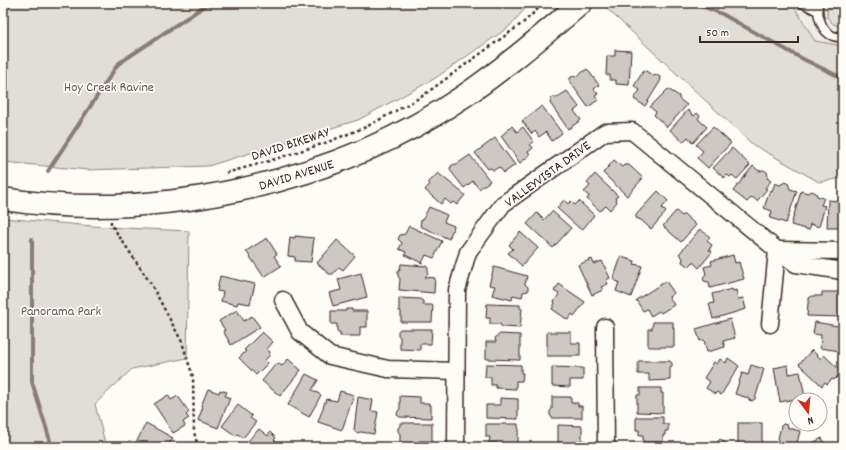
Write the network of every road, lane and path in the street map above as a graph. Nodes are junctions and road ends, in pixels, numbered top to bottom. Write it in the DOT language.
graph roads {
  1 [pos="544,3"];
  2 [pos="572,3"];
  3 [pos="581,3"];
  4 [pos="802,3"];
  5 [pos="818,7"];
  6 [pos="552,28"];
  7 [pos="843,38"];
  8 [pos="219,175"];
  9 [pos="3,199"];
  10 [pos="108,207"];
  11 [pos="777,250"];
  12 [pos="843,252"];
  13 [pos="843,270"];
  14 [pos="283,300"];
  15 [pos="770,324"];
  16 [pos="605,327"];
  17 [pos="456,371"];
  18 [pos="198,447"];
  19 [pos="456,447"];
  20 [pos="606,447"];
  1 -- 8 [label="path, DAVID BIKEWAY"];
  2 -- 6 [label="main road, DAVID AVENUE"];
  3 -- 6 [label="main road, DAVID AVENUE"];
  4 -- 5 [label="lane"];
  5 -- 7 [label="lane"];
  6 -- 10 [label="main road, DAVID AVENUE"];
  9 -- 10 [label="main road, DAVID AVENUE"];
  10 -- 18 [label="path"];
  11 -- 12 [label="street"];
  11 -- 13 [label="street, VALLEYVISTA DRIVE"];
  11 -- 15 [label="street"];
  11 -- 17 [label="street, VALLEYVISTA DRIVE"];
  14 -- 17 [label="street"];
  16 -- 20 [label="street"];
  17 -- 19 [label="street, VALLEYVISTA DRIVE"];
}
